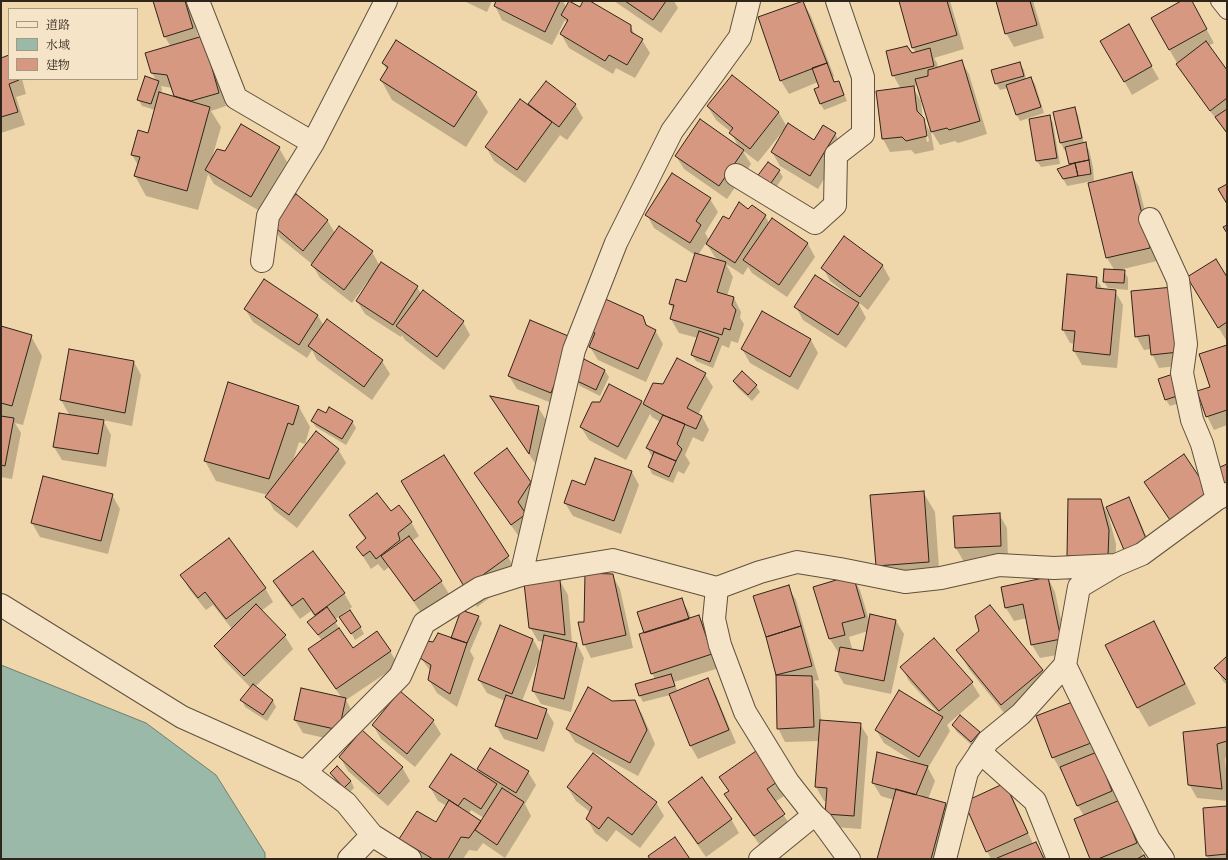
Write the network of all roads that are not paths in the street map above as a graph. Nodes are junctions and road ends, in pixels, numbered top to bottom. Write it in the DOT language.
graph roads {
  1 [pos="198,1"];
  2 [pos="386,1"];
  3 [pos="749,1"];
  4 [pos="837,1"];
  5 [pos="1219,1"];
  6 [pos="1227,11"];
  7 [pos="313,143"];
  8 [pos="736,175"];
  9 [pos="1150,219"];
  10 [pos="262,261"];
  11 [pos="1222,497"];
  12 [pos="1116,565"];
  13 [pos="522,575"];
  14 [pos="717,588"];
  15 [pos="1,605"];
  16 [pos="1065,665"];
  17 [pos="980,752"];
  18 [pos="305,772"];
  19 [pos="814,815"];
  20 [pos="372,835"];
  21 [pos="349,859"];
  22 [pos="410,859"];
  23 [pos="760,859"];
  24 [pos="849,859"];
  25 [pos="945,859"];
  26 [pos="1058,859"];
  27 [pos="1162,859"];
  1 -- 7 [label="street"];
  2 -- 7 [label="street"];
  3 -- 13 [label="street"];
  4 -- 8 [label="street"];
  5 -- 6 [label="lane"];
  7 -- 10 [label="street"];
  9 -- 11 [label="street"];
  11 -- 12 [label="street"];
  12 -- 14 [label="street"];
  12 -- 16 [label="street"];
  13 -- 14 [label="street"];
  13 -- 18 [label="street"];
  14 -- 19 [label="street"];
  15 -- 18 [label="street"];
  16 -- 17 [label="street"];
  16 -- 27 [label="street"];
  17 -- 25 [label="street"];
  17 -- 26 [label="street"];
  18 -- 20 [label="street"];
  19 -- 23 [label="street"];
  19 -- 24 [label="street"];
  20 -- 21 [label="street"];
  20 -- 22 [label="street"];
}
